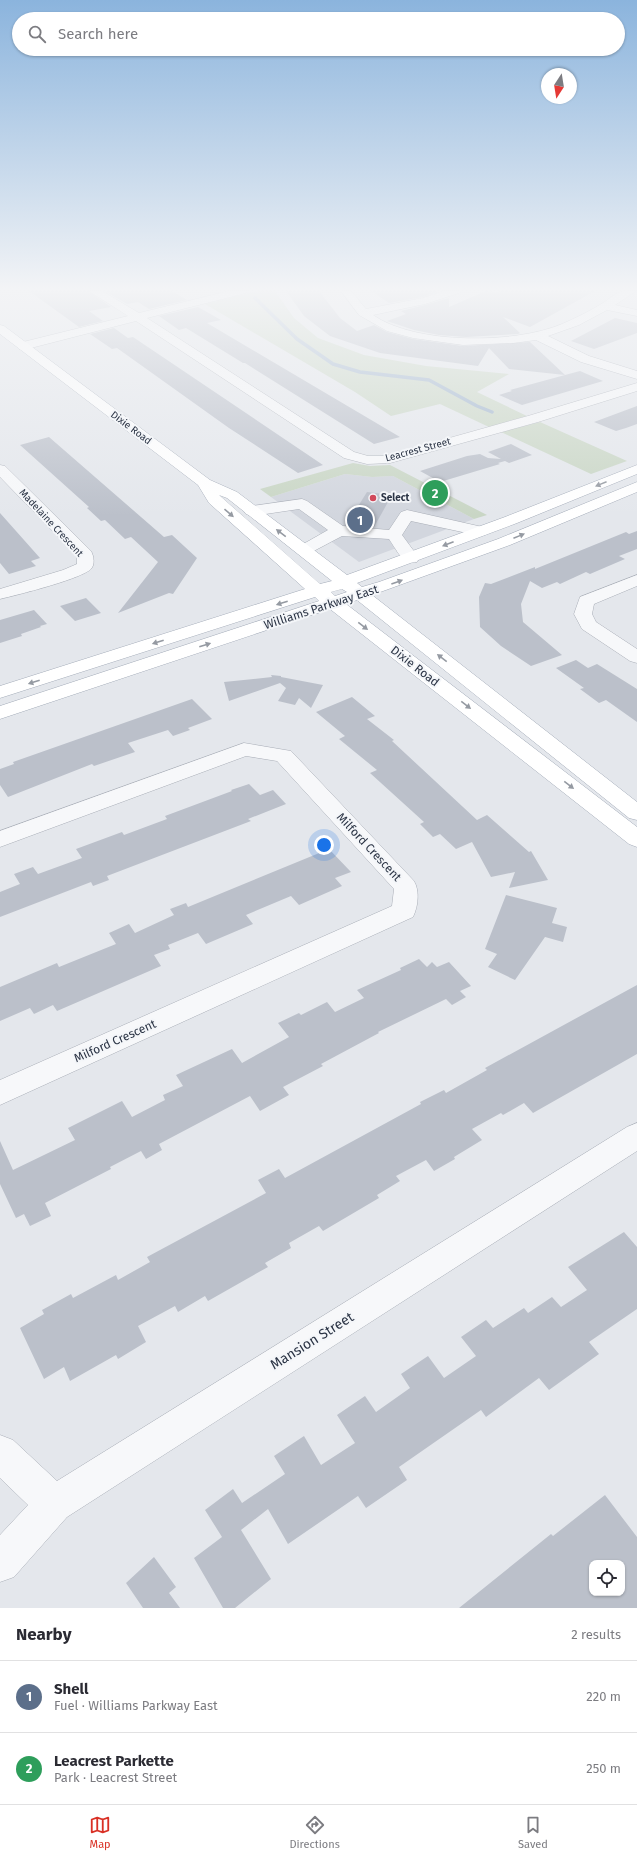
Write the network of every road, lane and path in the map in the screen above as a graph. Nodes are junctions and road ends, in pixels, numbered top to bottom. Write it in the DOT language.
graph roads {
  1 [pos="50,366"];
  2 [pos="212,366"];
  3 [pos="608,366"];
  4 [pos="637,375"];
  5 [pos="637,387"];
  6 [pos="0,469"];
  7 [pos="637,469"];
  8 [pos="205,483"];
  9 [pos="637,487"];
  10 [pos="252,511"];
  11 [pos="339,531"];
  12 [pos="481,532"];
  13 [pos="394,535"];
  14 [pos="304,550"];
  15 [pos="411,558"];
  16 [pos="637,580"];
  17 [pos="345,582"];
  18 [pos="0,594"];
  19 [pos="360,594"];
  20 [pos="326,596"];
  21 [pos="637,657"];
  22 [pos="0,692"];
  23 [pos="0,713"];
  24 [pos="637,813"];
  25 [pos="0,839"];
  26 [pos="637,839"];
  27 [pos="0,1093"];
  28 [pos="637,1136"];
  29 [pos="0,1453"];
  30 [pos="54,1504"];
  31 [pos="0,1563"];
  1 -- 8 [label="main road, Dixie Road"];
  2 -- 5 [label="street, Leacrest Street"];
  3 -- 4 [label="street"];
  6 -- 18 [label="street, Madelaine Crescent"];
  7 -- 12 [label="main road, Williams Parkway East, one-way"];
  8 -- 10 [label="main road, Dixie Road"];
  8 -- 20 [label="main road, Dixie Road, one-way"];
  19 -- 9 [label="main road, Williams Parkway East, one-way"];
  10 -- 11 [label="street"];
  14 -- 10 [label="main road, Dixie Road, one-way"];
  11 -- 13 [label="street"];
  11 -- 14 [label="street"];
  12 -- 13 [label="street"];
  12 -- 15 [label="main road, Williams Parkway East, one-way"];
  13 -- 15 [label="street"];
  14 -- 17 [label="main road, Dixie Road"];
  15 -- 17 [label="main road, Williams Parkway East"];
  16 -- 21 [label="street"];
  17 -- 19 [label="main road, Dixie Road"];
  17 -- 20 [label="main road, Williams Parkway East"];
  19 -- 20 [label="main road, Williams Parkway East"];
  24 -- 19 [label="main road, Dixie Road, one-way"];
  20 -- 22 [label="main road, Williams Parkway East, one-way"];
  23 -- 20 [label="main road, Williams Parkway East, one-way"];
  20 -- 26 [label="main road, Dixie Road, one-way"];
  25 -- 27 [label="street, Milford Crescent"];
  28 -- 30 [label="street, Mansion Street"];
  29 -- 30 [label="street"];
  30 -- 31 [label="street, Mansion Street"];
}
